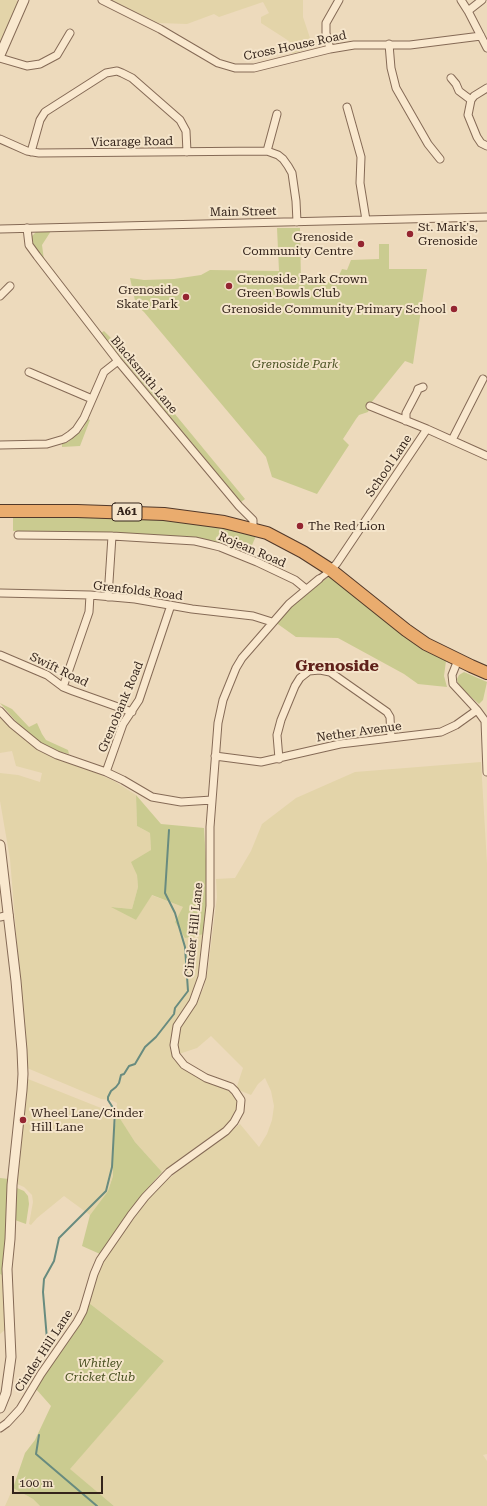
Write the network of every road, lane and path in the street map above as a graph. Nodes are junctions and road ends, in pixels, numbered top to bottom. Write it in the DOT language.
graph roads {
  1 [pos="24,0"];
  2 [pos="102,0"];
  3 [pos="338,0"];
  4 [pos="461,0"];
  5 [pos="482,0"];
  6 [pos="468,11"];
  7 [pos="70,33"];
  8 [pos="482,34"];
  9 [pos="389,44"];
  10 [pos="487,48"];
  11 [pos="330,49"];
  12 [pos="0,56"];
  13 [pos="451,78"];
  14 [pos="487,88"];
  15 [pos="471,100"];
  16 [pos="347,107"];
  17 [pos="277,114"];
  18 [pos="0,139"];
  19 [pos="487,146"];
  20 [pos="267,151"];
  21 [pos="31,152"];
  22 [pos="187,152"];
  23 [pos="440,159"];
  24 [pos="487,217"];
  25 [pos="366,220"];
  26 [pos="297,222"];
  27 [pos="27,228"];
  28 [pos="0,229"];
  29 [pos="10,286"];
  30 [pos="0,296"];
  31 [pos="118,361"];
  32 [pos="29,372"];
  33 [pos="483,378"];
  34 [pos="424,387"];
  35 [pos="92,399"];
  36 [pos="370,406"];
  37 [pos="406,421"];
  38 [pos="427,429"];
  39 [pos="452,440"];
  40 [pos="0,445"];
  41 [pos="487,456"];
  42 [pos="0,511"];
  43 [pos="253,529"];
  44 [pos="18,535"];
  45 [pos="112,536"];
  46 [pos="331,570"];
  47 [pos="319,580"];
  48 [pos="306,589"];
  49 [pos="0,593"];
  50 [pos="90,595"];
  51 [pos="108,597"];
  52 [pos="171,605"];
  53 [pos="272,622"];
  54 [pos="0,655"];
  55 [pos="458,660"];
  56 [pos="487,673"];
  57 [pos="63,687"];
  58 [pos="478,710"];
  59 [pos="0,711"];
  60 [pos="132,712"];
  61 [pos="391,738"];
  62 [pos="215,756"];
  63 [pos="279,759"];
  64 [pos="106,772"];
  65 [pos="487,772"];
  66 [pos="212,800"];
  67 [pos="0,845"];
  68 [pos="4,916"];
  69 [pos="0,1408"];
  70 [pos="0,1428"];
  1 -- 12 [label="street"];
  2 -- 11 [label="street, Cross House Road"];
  3 -- 11 [label="street"];
  4 -- 6 [label="street"];
  5 -- 6 [label="street"];
  6 -- 8 [label="street"];
  7 -- 12 [label="street"];
  8 -- 9 [label="street, Cross House Road"];
  8 -- 10 [label="street"];
  9 -- 11 [label="street, Cross House Road"];
  9 -- 23 [label="street"];
  13 -- 15 [label="street"];
  14 -- 15 [label="street"];
  15 -- 19 [label="street"];
  16 -- 25 [label="street"];
  17 -- 20 [label="street"];
  18 -- 21 [label="street, Vicarage Road"];
  20 -- 22 [label="street, Vicarage Road"];
  20 -- 26 [label="street, Vicarage Road"];
  21 -- 22 [label="street, Vicarage Road"];
  21 -- 22 [label="street"];
  24 -- 25 [label="street, Main Street"];
  25 -- 26 [label="street, Main Street"];
  26 -- 27 [label="street, Main Street"];
  27 -- 28 [label="street, Main Street"];
  27 -- 31 [label="street, Blacksmith Lane"];
  29 -- 30 [label="street"];
  31 -- 35 [label="street"];
  31 -- 43 [label="street, Blacksmith Lane"];
  32 -- 35 [label="street"];
  33 -- 39 [label="street"];
  34 -- 37 [label="street"];
  35 -- 40 [label="street"];
  36 -- 37 [label="street"];
  37 -- 38 [label="street"];
  38 -- 39 [label="street, School Lane"];
  38 -- 46 [label="street, School Lane"];
  39 -- 41 [label="street, School Lane"];
  42 -- 43 [label="highway, A61"];
  43 -- 46 [label="highway, A61"];
  44 -- 45 [label="street, Rojean Road"];
  45 -- 48 [label="street, Rojean Road"];
  45 -- 51 [label="street"];
  46 -- 47 [label="street"];
  46 -- 55 [label="highway, A61"];
  47 -- 48 [label="street, Cinder Hill Lane"];
  48 -- 53 [label="street, Cinder Hill Lane"];
  49 -- 50 [label="street, Grenfolds Road"];
  50 -- 51 [label="street, Grenfolds Road"];
  50 -- 57 [label="street"];
  51 -- 52 [label="street, Grenfolds Road"];
  52 -- 53 [label="street, Grenfolds Road"];
  52 -- 60 [label="street, Grenobank Road"];
  53 -- 62 [label="street, Cinder Hill Lane"];
  54 -- 57 [label="street, Swift Road"];
  55 -- 56 [label="highway, A61"];
  55 -- 58 [label="street"];
  57 -- 60 [label="street, Swift Road"];
  58 -- 61 [label="street, Nether Avenue"];
  58 -- 65 [label="street"];
  59 -- 64 [label="street"];
  60 -- 64 [label="street, Grenobank Road"];
  61 -- 63 [label="street, Nether Avenue"];
  61 -- 63 [label="street"];
  62 -- 63 [label="street, Nether Avenue"];
  62 -- 66 [label="street, Cinder Hill Lane"];
  64 -- 66 [label="street"];
  66 -- 70 [label="street, Cinder Hill Lane"];
  67 -- 68 [label="street"];
  68 -- 69 [label="street"];
}
